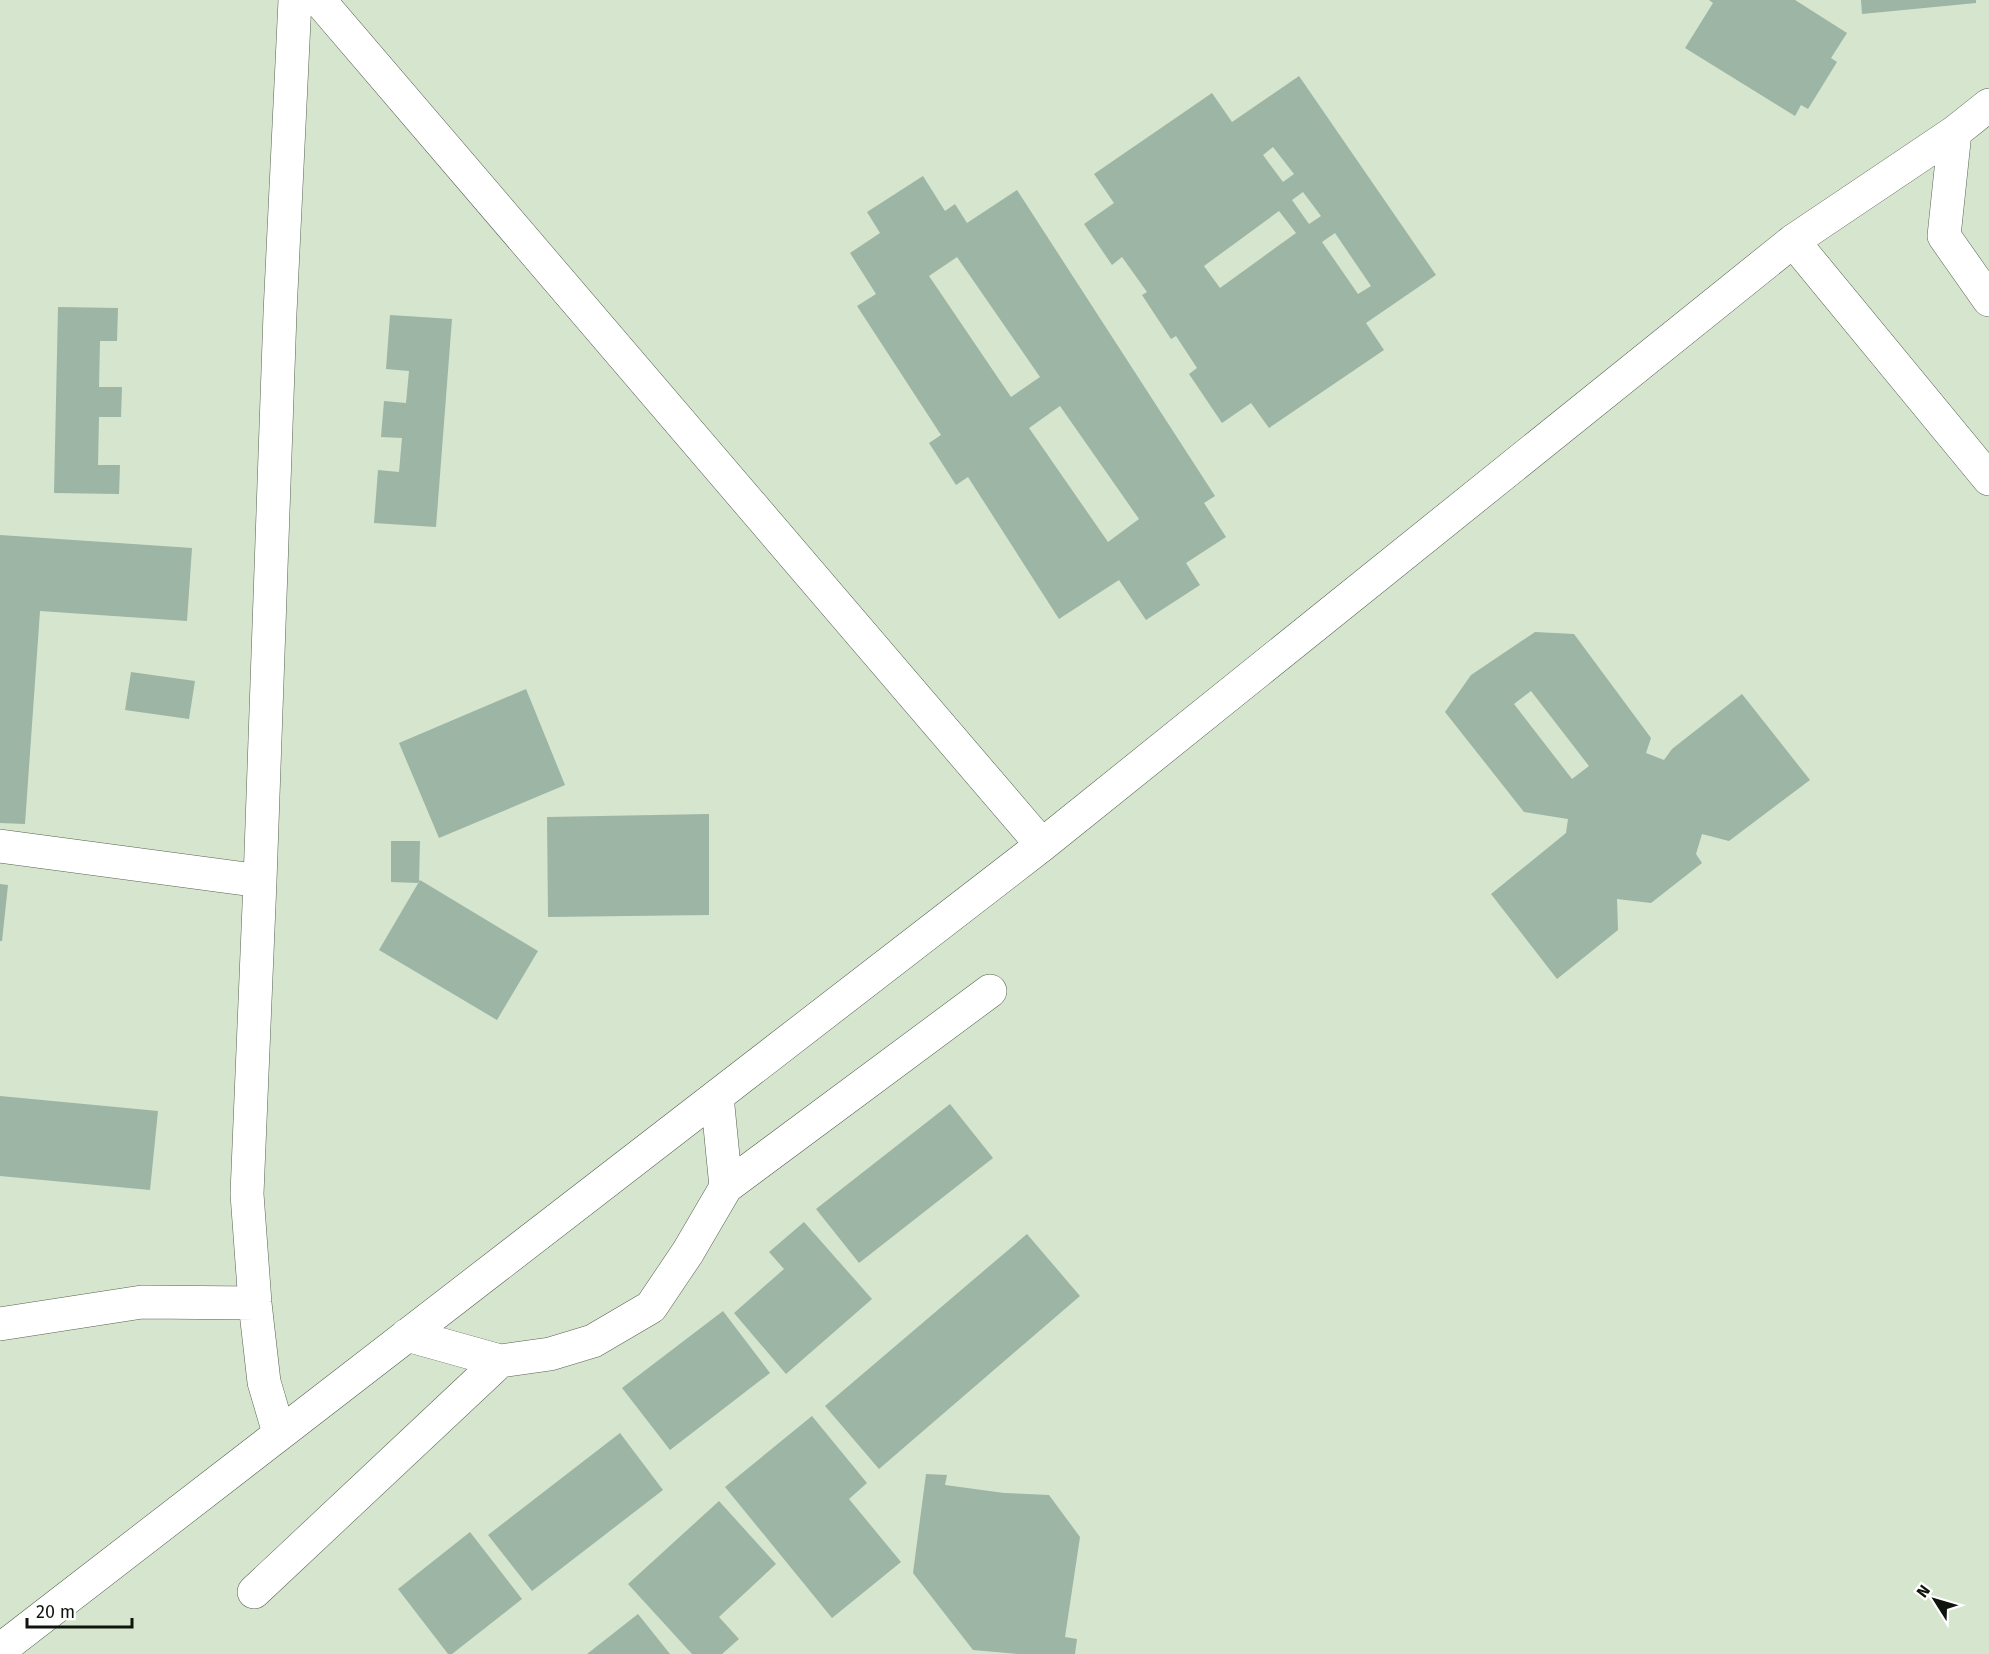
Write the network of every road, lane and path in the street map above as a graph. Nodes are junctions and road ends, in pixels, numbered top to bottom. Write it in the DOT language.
graph roads {
  1 [pos="295,0"];
  2 [pos="319,0"];
  3 [pos="1989,105"];
  4 [pos="1955,132"];
  5 [pos="1793,241"];
  6 [pos="1989,300"];
  7 [pos="1989,479"];
  8 [pos="1042,845"];
  9 [pos="0,846"];
  10 [pos="260,881"];
  11 [pos="990,991"];
  12 [pos="717,1096"];
  13 [pos="726,1187"];
  14 [pos="255,1304"];
  15 [pos="0,1324"];
  16 [pos="407,1335"];
  17 [pos="500,1361"];
  18 [pos="279,1433"];
  19 [pos="254,1592"];
  20 [pos="0,1650"];
  1 -- 10 [label="lane"];
  2 -- 8 [label="lane"];
  3 -- 4 [label="lane"];
  4 -- 5 [label="lane"];
  4 -- 6 [label="lane"];
  5 -- 7 [label="lane"];
  5 -- 8 [label="lane"];
  8 -- 12 [label="lane"];
  9 -- 10 [label="lane"];
  10 -- 14 [label="lane"];
  11 -- 13 [label="lane"];
  12 -- 13 [label="lane"];
  12 -- 16 [label="lane"];
  13 -- 17 [label="lane"];
  14 -- 15 [label="lane"];
  14 -- 18 [label="lane"];
  16 -- 17 [label="lane"];
  16 -- 18 [label="lane"];
  17 -- 19 [label="lane"];
  18 -- 20 [label="lane"];
}
